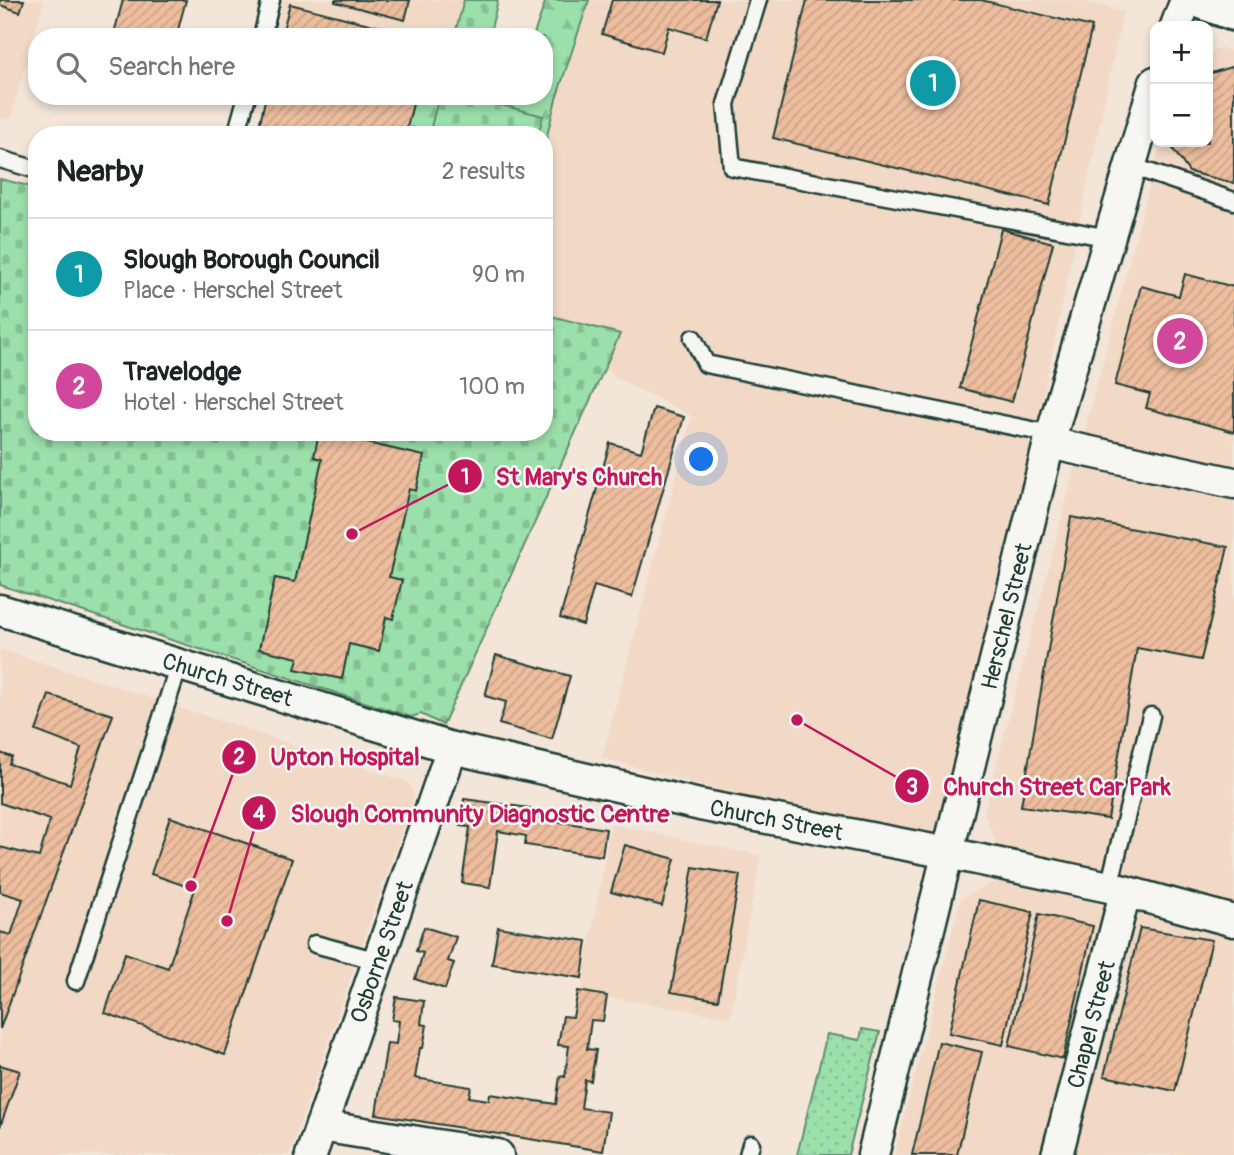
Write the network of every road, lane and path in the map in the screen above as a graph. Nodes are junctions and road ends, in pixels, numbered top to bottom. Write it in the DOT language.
graph roads {
  1 [pos="271,0"];
  2 [pos="758,0"];
  3 [pos="1186,0"];
  4 [pos="1204,0"];
  5 [pos="1234,11"];
  6 [pos="1178,21"];
  7 [pos="264,28"];
  8 [pos="1154,84"];
  9 [pos="244,105"];
  10 [pos="239,126"];
  11 [pos="0,159"];
  12 [pos="1131,166"];
  13 [pos="28,167"];
  14 [pos="1234,201"];
  15 [pos="1109,238"];
  16 [pos="693,338"];
  17 [pos="1050,438"];
  18 [pos="1234,483"];
  19 [pos="0,610"];
  20 [pos="179,665"];
  21 [pos="1151,716"];
  22 [pos="452,748"];
  23 [pos="948,853"];
  24 [pos="1117,890"];
  25 [pos="1234,921"];
  26 [pos="315,944"];
  27 [pos="378,961"];
  28 [pos="76,981"];
  29 [pos="321,1126"];
  30 [pos="311,1155"];
  31 [pos="498,1155"];
  32 [pos="873,1155"];
  33 [pos="1057,1155"];
  1 -- 7 [label="lane"];
  2 -- 15 [label="lane"];
  3 -- 6 [label="street"];
  4 -- 5 [label="main road"];
  8 -- 12 [label="street, Herschel Street"];
  9 -- 10 [label="lane"];
  11 -- 13 [label="lane"];
  12 -- 14 [label="lane"];
  12 -- 15 [label="street, Herschel Street"];
  15 -- 17 [label="street, Herschel Street"];
  16 -- 17 [label="lane"];
  17 -- 18 [label="street"];
  17 -- 23 [label="street, Herschel Street"];
  19 -- 20 [label="street, Church Street"];
  20 -- 22 [label="street, Church Street"];
  20 -- 28 [label="lane"];
  21 -- 24 [label="lane"];
  22 -- 23 [label="street, Church Street"];
  22 -- 27 [label="street, Osborne Street"];
  23 -- 24 [label="street, Church Street"];
  23 -- 32 [label="street, Herschel Street"];
  24 -- 25 [label="street, Church Street"];
  24 -- 33 [label="street, Chapel Street"];
  26 -- 27 [label="lane"];
  27 -- 29 [label="street, Osborne Street"];
  29 -- 30 [label="street, Osborne Street"];
  29 -- 31 [label="street"];
}
